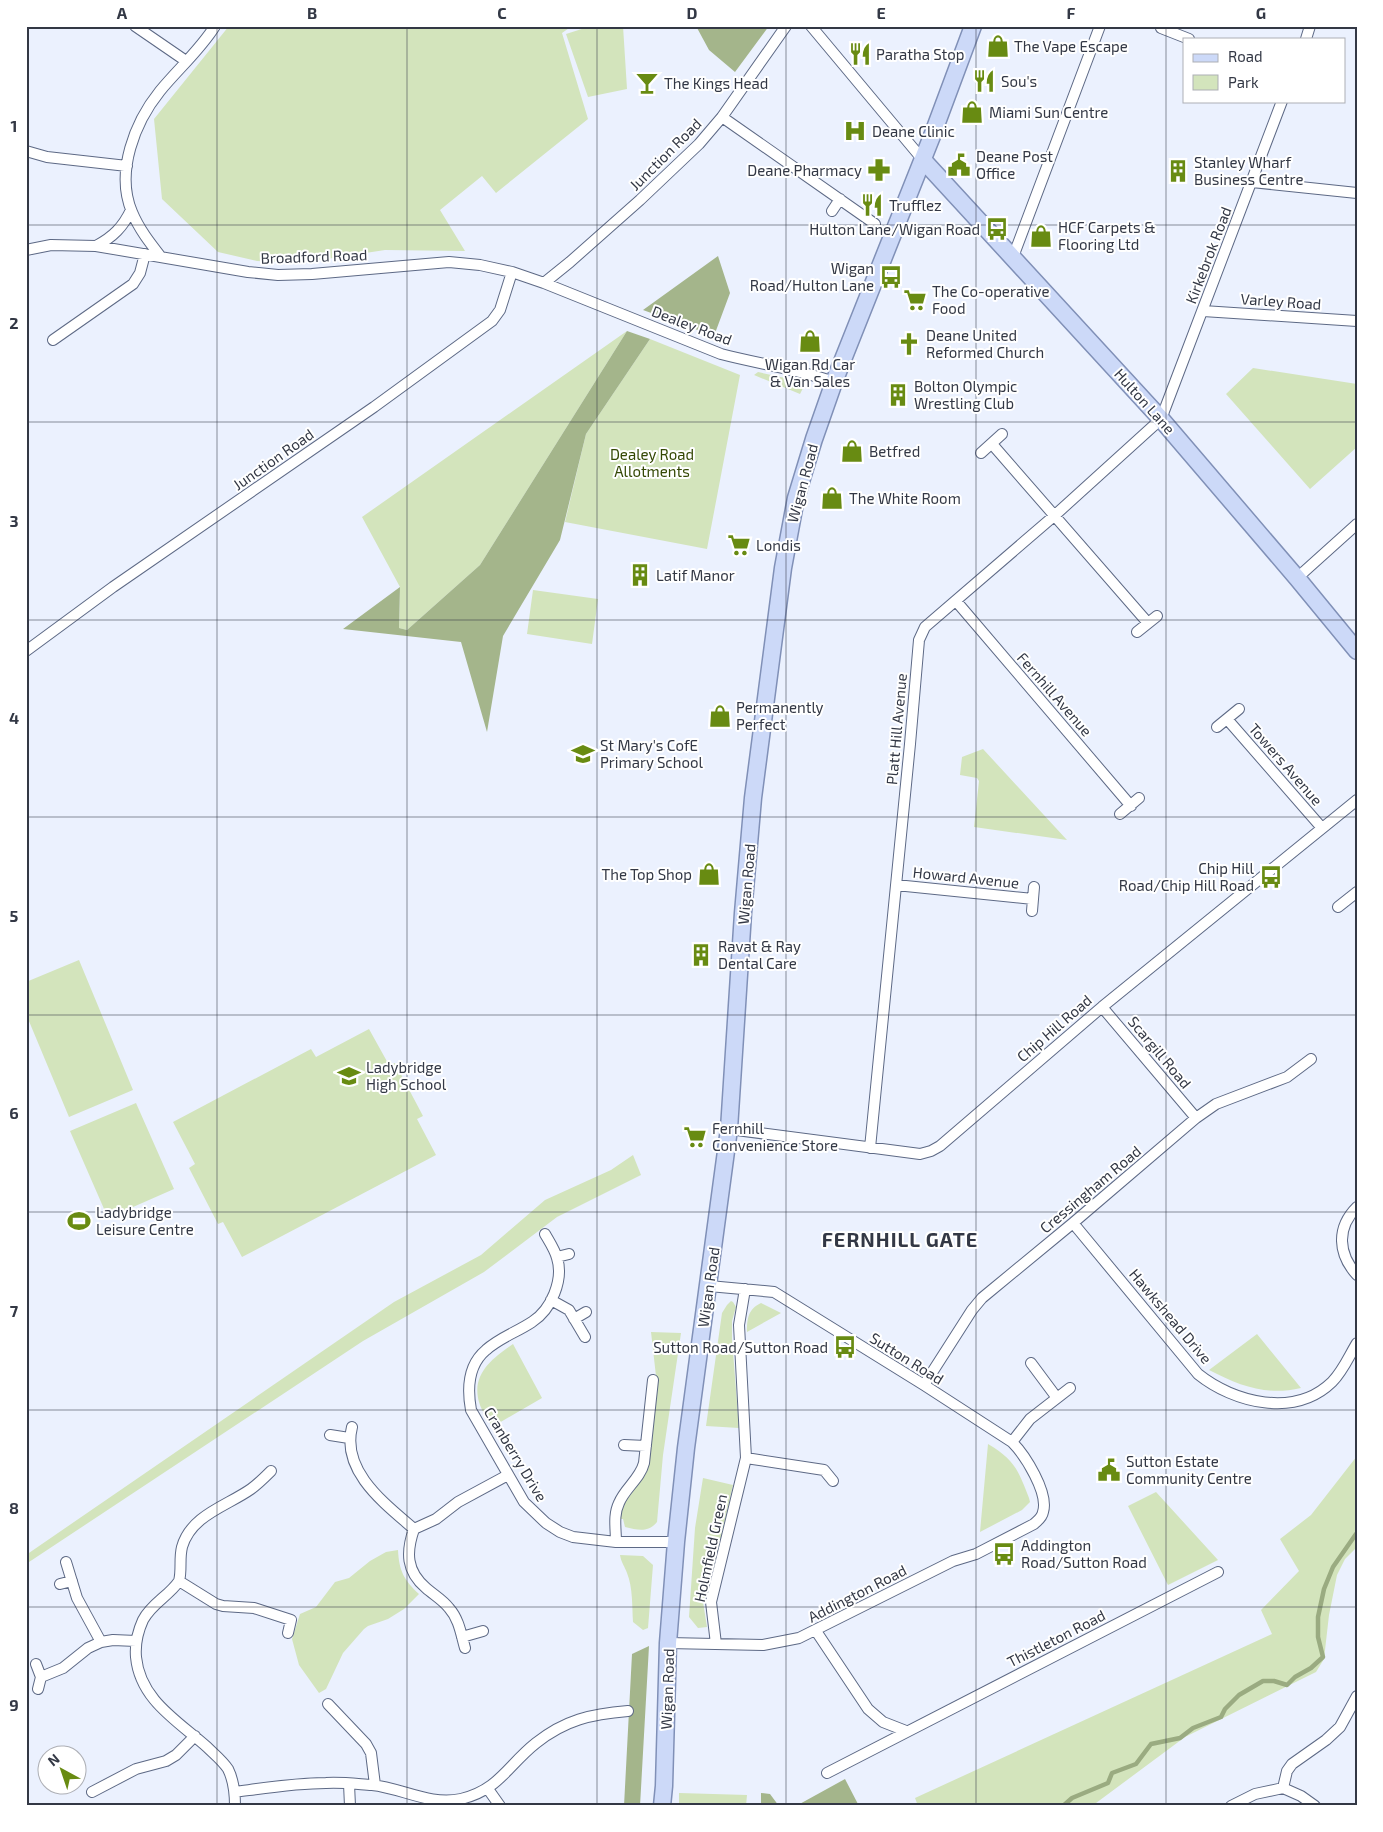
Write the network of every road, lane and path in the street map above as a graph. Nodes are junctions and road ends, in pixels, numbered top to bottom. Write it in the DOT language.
graph roads {
  1 [pos="135,26"];
  2 [pos="215,26"];
  3 [pos="786,26"];
  4 [pos="811,26"];
  5 [pos="973,26"];
  6 [pos="1100,26"];
  7 [pos="1310,26"];
  8 [pos="1161,28"];
  9 [pos="1186,38"];
  10 [pos="1306,38"];
  11 [pos="186,61"];
  12 [pos="1282,102"];
  13 [pos="722,117"];
  14 [pos="26,151"];
  15 [pos="923,160"];
  16 [pos="127,166"];
  17 [pos="1252,182"];
  18 [pos="1357,194"];
  19 [pos="840,199"];
  20 [pos="131,210"];
  21 [pos="832,211"];
  22 [pos="875,224"];
  23 [pos="96,246"];
  24 [pos="26,250"];
  25 [pos="145,254"];
  26 [pos="161,257"];
  27 [pos="1013,257"];
  28 [pos="512,272"];
  29 [pos="544,283"];
  30 [pos="1203,310"];
  31 [pos="1357,321"];
  32 [pos="53,340"];
  33 [pos="834,382"];
  34 [pos="1161,419"];
  35 [pos="1002,434"];
  36 [pos="992,444"];
  37 [pos="981,453"];
  38 [pos="1054,516"];
  39 [pos="1357,524"];
  40 [pos="1297,578"];
  41 [pos="956,601"];
  42 [pos="1156,616"];
  43 [pos="1148,623"];
  44 [pos="1137,632"];
  45 [pos="26,651"];
  46 [pos="1357,651"];
  47 [pos="1239,710"];
  48 [pos="1227,719"];
  49 [pos="1217,728"];
  50 [pos="1139,798"];
  51 [pos="1357,800"];
  52 [pos="1131,806"];
  53 [pos="1120,814"];
  54 [pos="1322,828"];
  55 [pos="896,885"];
  56 [pos="1034,887"];
  57 [pos="1357,892"];
  58 [pos="1033,899"];
  59 [pos="1338,908"];
  60 [pos="1032,911"];
  61 [pos="1102,1006"];
  62 [pos="1311,1059"];
  63 [pos="1196,1118"];
  64 [pos="729,1129"];
  65 [pos="870,1148"];
  66 [pos="1357,1208"];
  67 [pos="1073,1223"];
  68 [pos="545,1234"];
  69 [pos="569,1254"];
  70 [pos="557,1257"];
  71 [pos="1357,1275"];
  72 [pos="708,1286"];
  73 [pos="746,1289"];
  74 [pos="552,1300"];
  75 [pos="586,1312"];
  76 [pos="574,1319"];
  77 [pos="585,1337"];
  78 [pos="1357,1343"];
  79 [pos="1031,1363"];
  80 [pos="653,1380"];
  81 [pos="924,1385"];
  82 [pos="1070,1388"];
  83 [pos="1057,1398"];
  84 [pos="352,1426"];
  85 [pos="330,1435"];
  86 [pos="349,1438"];
  87 [pos="1012,1442"];
  88 [pos="624,1444"];
  89 [pos="646,1446"];
  90 [pos="746,1458"];
  91 [pos="271,1471"];
  92 [pos="508,1475"];
  93 [pos="833,1481"];
  94 [pos="1043,1513"];
  95 [pos="414,1528"];
  96 [pos="616,1542"];
  97 [pos="676,1542"];
  98 [pos="66,1562"];
  99 [pos="1218,1572"];
  100 [pos="72,1581"];
  101 [pos="179,1582"];
  102 [pos="60,1584"];
  103 [pos="483,1631"];
  104 [pos="816,1631"];
  105 [pos="288,1633"];
  106 [pos="462,1636"];
  107 [pos="136,1641"];
  108 [pos="101,1642"];
  109 [pos="668,1643"];
  110 [pos="716,1644"];
  111 [pos="465,1648"];
  112 [pos="36,1664"];
  113 [pos="41,1677"];
  114 [pos="38,1689"];
  115 [pos="1357,1696"];
  116 [pos="328,1704"];
  117 [pos="628,1711"];
  118 [pos="354,1714"];
  119 [pos="345,1722"];
  120 [pos="906,1731"];
  121 [pos="195,1736"];
  122 [pos="827,1773"];
  123 [pos="349,1784"];
  124 [pos="375,1786"];
  125 [pos="1283,1788"];
  126 [pos="488,1789"];
  127 [pos="92,1792"];
  128 [pos="235,1792"];
  129 [pos="662,1805"];
  130 [pos="235,1806"];
  131 [pos="350,1806"];
  132 [pos="500,1806"];
  133 [pos="1231,1806"];
  134 [pos="1315,1806"];
  1 -- 11 [label="street"];
  2 -- 11 [label="street"];
  3 -- 13 [label="street, Junction Road"];
  4 -- 15 [label="street"];
  5 -- 15 [label="main road, Wigan Road"];
  6 -- 27 [label="street"];
  7 -- 10 [label="street"];
  8 -- 9 [label="street"];
  11 -- 16 [label="street"];
  12 -- 17 [label="street, Kirkebrok Road"];
  13 -- 19 [label="street"];
  13 -- 29 [label="street, Junction Road"];
  14 -- 16 [label="street"];
  15 -- 27 [label="main road, Hulton Lane"];
  15 -- 33 [label="main road, Wigan Road"];
  16 -- 20 [label="street"];
  17 -- 18 [label="street"];
  17 -- 30 [label="street, Kirkebrok Road"];
  19 -- 21 [label="street"];
  19 -- 22 [label="street"];
  20 -- 23 [label="street"];
  20 -- 26 [label="street"];
  23 -- 24 [label="street, Broadford Road"];
  23 -- 25 [label="street, Broadford Road"];
  25 -- 26 [label="street, Broadford Road"];
  25 -- 32 [label="street"];
  26 -- 28 [label="street, Broadford Road"];
  27 -- 34 [label="main road, Hulton Lane"];
  28 -- 29 [label="street, Broadford Road"];
  28 -- 45 [label="street, Junction Road"];
  29 -- 33 [label="street, Dealey Road"];
  30 -- 31 [label="street, Varley Road"];
  30 -- 34 [label="street, Kirkebrok Road"];
  33 -- 64 [label="main road, Wigan Road"];
  34 -- 38 [label="street, Platt Hill Avenue"];
  34 -- 40 [label="main road, Hulton Lane"];
  35 -- 36 [label="street"];
  36 -- 37 [label="street"];
  36 -- 38 [label="street"];
  38 -- 41 [label="street, Platt Hill Avenue"];
  38 -- 43 [label="street"];
  39 -- 40 [label="street"];
  40 -- 46 [label="main road, Hulton Lane"];
  41 -- 52 [label="street, Fernhill Avenue"];
  41 -- 55 [label="street, Platt Hill Avenue"];
  42 -- 43 [label="street"];
  43 -- 44 [label="street"];
  47 -- 48 [label="street, Towers Avenue"];
  48 -- 49 [label="street, Towers Avenue"];
  48 -- 54 [label="street, Towers Avenue"];
  50 -- 52 [label="street"];
  51 -- 54 [label="street, Chip Hill Road"];
  52 -- 53 [label="street"];
  54 -- 61 [label="street, Chip Hill Road"];
  55 -- 58 [label="street, Howard Avenue"];
  55 -- 65 [label="street, Platt Hill Avenue"];
  56 -- 58 [label="street, Howard Avenue"];
  57 -- 59 [label="street"];
  58 -- 60 [label="street, Howard Avenue"];
  61 -- 63 [label="street, Scargill Road"];
  61 -- 65 [label="street, Chip Hill Road"];
  62 -- 63 [label="street, Cressingham Road"];
  63 -- 67 [label="street, Cressingham Road"];
  64 -- 65 [label="street, Chip Hill Road"];
  64 -- 72 [label="main road, Wigan Road"];
  66 -- 71 [label="street"];
  67 -- 78 [label="street, Hawkshead Drive"];
  67 -- 81 [label="street, Cressingham Road"];
  68 -- 70 [label="street, Cranberry Drive"];
  69 -- 70 [label="street"];
  70 -- 74 [label="street, Cranberry Drive"];
  72 -- 73 [label="street, Sutton Road"];
  72 -- 97 [label="main road, Wigan Road"];
  73 -- 81 [label="street, Sutton Road"];
  73 -- 90 [label="street, Holmfield Green"];
  74 -- 76 [label="street"];
  74 -- 92 [label="street, Cranberry Drive"];
  75 -- 76 [label="street"];
  76 -- 77 [label="street"];
  79 -- 83 [label="street"];
  80 -- 89 [label="street"];
  81 -- 87 [label="street, Sutton Road"];
  82 -- 83 [label="street"];
  83 -- 87 [label="street"];
  84 -- 86 [label="street"];
  85 -- 86 [label="street"];
  86 -- 95 [label="street"];
  87 -- 94 [label="street, Sutton Road"];
  88 -- 89 [label="street"];
  89 -- 96 [label="street"];
  90 -- 93 [label="street"];
  90 -- 110 [label="street, Holmfield Green"];
  91 -- 101 [label="street"];
  92 -- 95 [label="street"];
  92 -- 96 [label="street, Cranberry Drive"];
  94 -- 104 [label="street, Addington Road"];
  95 -- 106 [label="street"];
  96 -- 97 [label="street, Cranberry Drive"];
  97 -- 109 [label="main road, Wigan Road"];
  98 -- 100 [label="street"];
  99 -- 120 [label="street, Thistleton Road"];
  100 -- 102 [label="street"];
  100 -- 108 [label="street"];
  101 -- 105 [label="street"];
  101 -- 107 [label="street"];
  103 -- 106 [label="street"];
  104 -- 110 [label="street, Addington Road"];
  104 -- 120 [label="street"];
  106 -- 111 [label="street"];
  107 -- 108 [label="street"];
  107 -- 121 [label="street"];
  108 -- 113 [label="street"];
  109 -- 110 [label="street, Addington Road"];
  109 -- 129 [label="main road, Wigan Road"];
  112 -- 113 [label="street"];
  113 -- 114 [label="street"];
  115 -- 125 [label="street"];
  116 -- 119 [label="street"];
  117 -- 126 [label="street"];
  118 -- 119 [label="street"];
  119 -- 124 [label="street"];
  120 -- 122 [label="street, Thistleton Road"];
  121 -- 127 [label="street"];
  121 -- 128 [label="street"];
  123 -- 124 [label="street"];
  123 -- 128 [label="street"];
  123 -- 131 [label="street"];
  124 -- 126 [label="street"];
  125 -- 133 [label="street"];
  125 -- 134 [label="street"];
  126 -- 132 [label="street"];
  128 -- 130 [label="street"];
}
